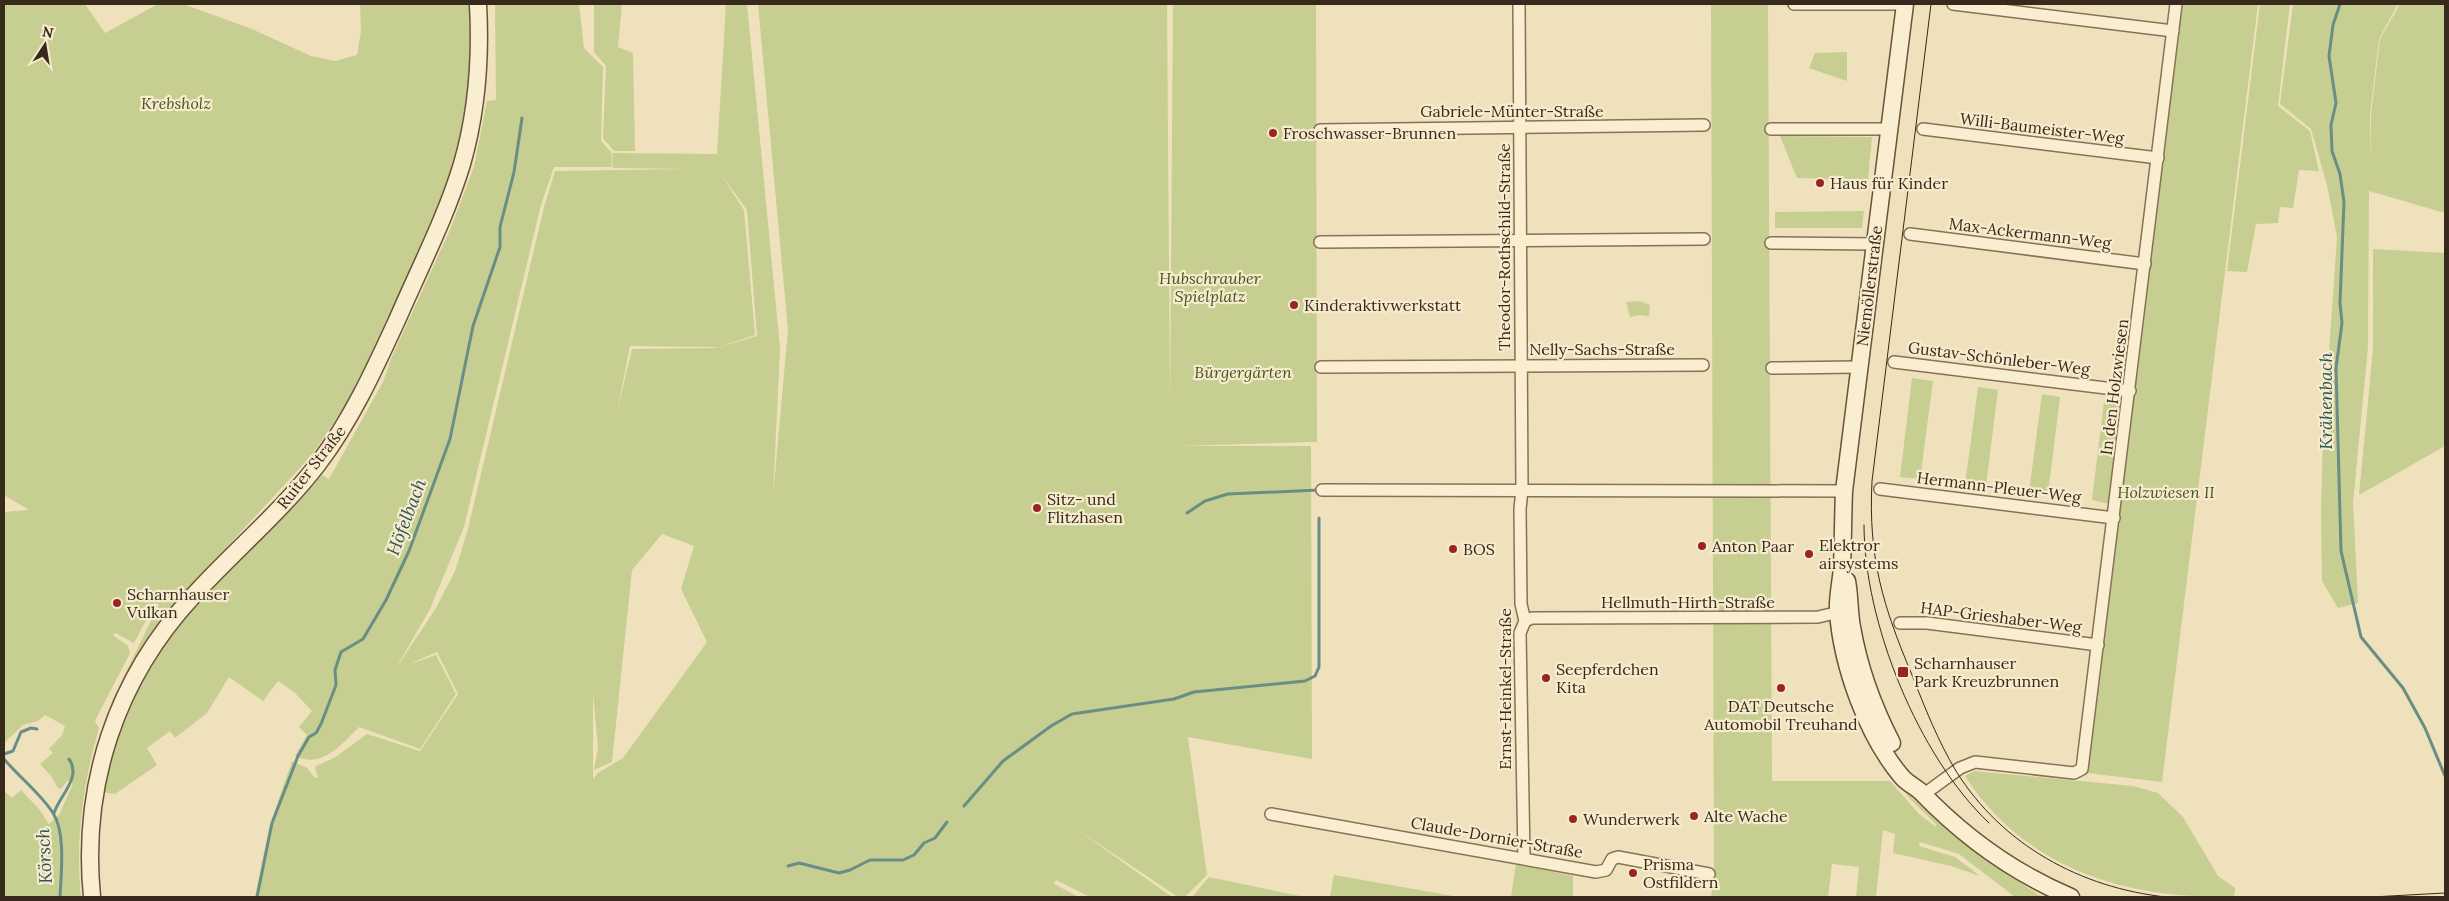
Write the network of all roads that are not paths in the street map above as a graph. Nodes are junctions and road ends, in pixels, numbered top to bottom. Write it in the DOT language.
graph roads {
  1 [pos="478,4"];
  2 [pos="1519,4"];
  3 [pos="1794,4"];
  4 [pos="1904,4"];
  5 [pos="1953,4"];
  6 [pos="2176,4"];
  7 [pos="2173,31"];
  8 [pos="1704,125"];
  9 [pos="1520,128"];
  10 [pos="1771,129"];
  11 [pos="1889,129"];
  12 [pos="1923,129"];
  13 [pos="1320,130"];
  14 [pos="2158,158"];
  15 [pos="1910,234"];
  16 [pos="1704,239"];
  17 [pos="1320,242"];
  18 [pos="1520,242"];
  19 [pos="1771,243"];
  20 [pos="1875,244"];
  21 [pos="2145,264"];
  22 [pos="1894,362"];
  23 [pos="1703,365"];
  24 [pos="1521,366"];
  25 [pos="1321,367"];
  26 [pos="1772,368"];
  27 [pos="1859,368"];
  28 [pos="2130,391"];
  29 [pos="1880,489"];
  30 [pos="1322,490"];
  31 [pos="1522,490"];
  32 [pos="1844,491"];
  33 [pos="2114,518"];
  34 [pos="1844,611"];
  35 [pos="1525,621"];
  36 [pos="1900,622"];
  37 [pos="2098,645"];
  38 [pos="1920,792"];
  39 [pos="1271,814"];
  40 [pos="1524,858"];
  41 [pos="1710,874"];
  42 [pos="2034,880"];
  43 [pos="92,897"];
  44 [pos="2052,897"];
  45 [pos="2071,897"];
  1 -- 43 [label="main road, Ruiter Straße"];
  2 -- 9 [label="street, Theodor-Rothschild-Straße"];
  3 -- 4 [label="street"];
  4 -- 11 [label="main road, Niemöllerstraße"];
  5 -- 7 [label="street"];
  6 -- 7 [label="street, In den Holzwiesen"];
  7 -- 14 [label="street, In den Holzwiesen"];
  8 -- 9 [label="street, Gabriele-Münter-Straße"];
  9 -- 13 [label="street, Gabriele-Münter-Straße"];
  9 -- 18 [label="street, Theodor-Rothschild-Straße"];
  10 -- 11 [label="street"];
  11 -- 20 [label="main road, Niemöllerstraße"];
  12 -- 14 [label="street, Willi-Baumeister-Weg"];
  14 -- 21 [label="street, In den Holzwiesen"];
  15 -- 21 [label="street, Max-Ackermann-Weg"];
  16 -- 18 [label="street"];
  17 -- 18 [label="street"];
  18 -- 24 [label="street, Theodor-Rothschild-Straße"];
  19 -- 20 [label="street"];
  20 -- 27 [label="main road, Niemöllerstraße"];
  21 -- 28 [label="street, In den Holzwiesen"];
  22 -- 28 [label="street, Gustav-Schönleber-Weg"];
  23 -- 24 [label="street, Nelly-Sachs-Straße"];
  24 -- 25 [label="street, Nelly-Sachs-Straße"];
  24 -- 31 [label="street, Theodor-Rothschild-Straße"];
  26 -- 27 [label="street"];
  27 -- 32 [label="main road, Niemöllerstraße"];
  28 -- 33 [label="street, In den Holzwiesen"];
  29 -- 33 [label="street, Hermann-Pleuer-Weg"];
  30 -- 31 [label="street"];
  31 -- 32 [label="street"];
  31 -- 35 [label="street, Ernst-Heinkel-Straße"];
  32 -- 34 [label="main road, Niemöllerstraße"];
  33 -- 37 [label="street, In den Holzwiesen"];
  34 -- 35 [label="street, Hellmuth-Hirth-Straße"];
  34 -- 38 [label="main road, Niemöllerstraße"];
  35 -- 40 [label="street, Ernst-Heinkel-Straße"];
  36 -- 37 [label="street, HAP-Grieshaber-Weg"];
  37 -- 38 [label="street, In den Holzwiesen"];
  38 -- 42 [label="main road, Niemöllerstraße"];
  39 -- 40 [label="street, Claude-Dornier-Straße"];
  40 -- 41 [label="street, Claude-Dornier-Straße"];
  42 -- 44 [label="main road"];
  42 -- 45 [label="main road, Niemöllerstraße"];
}
